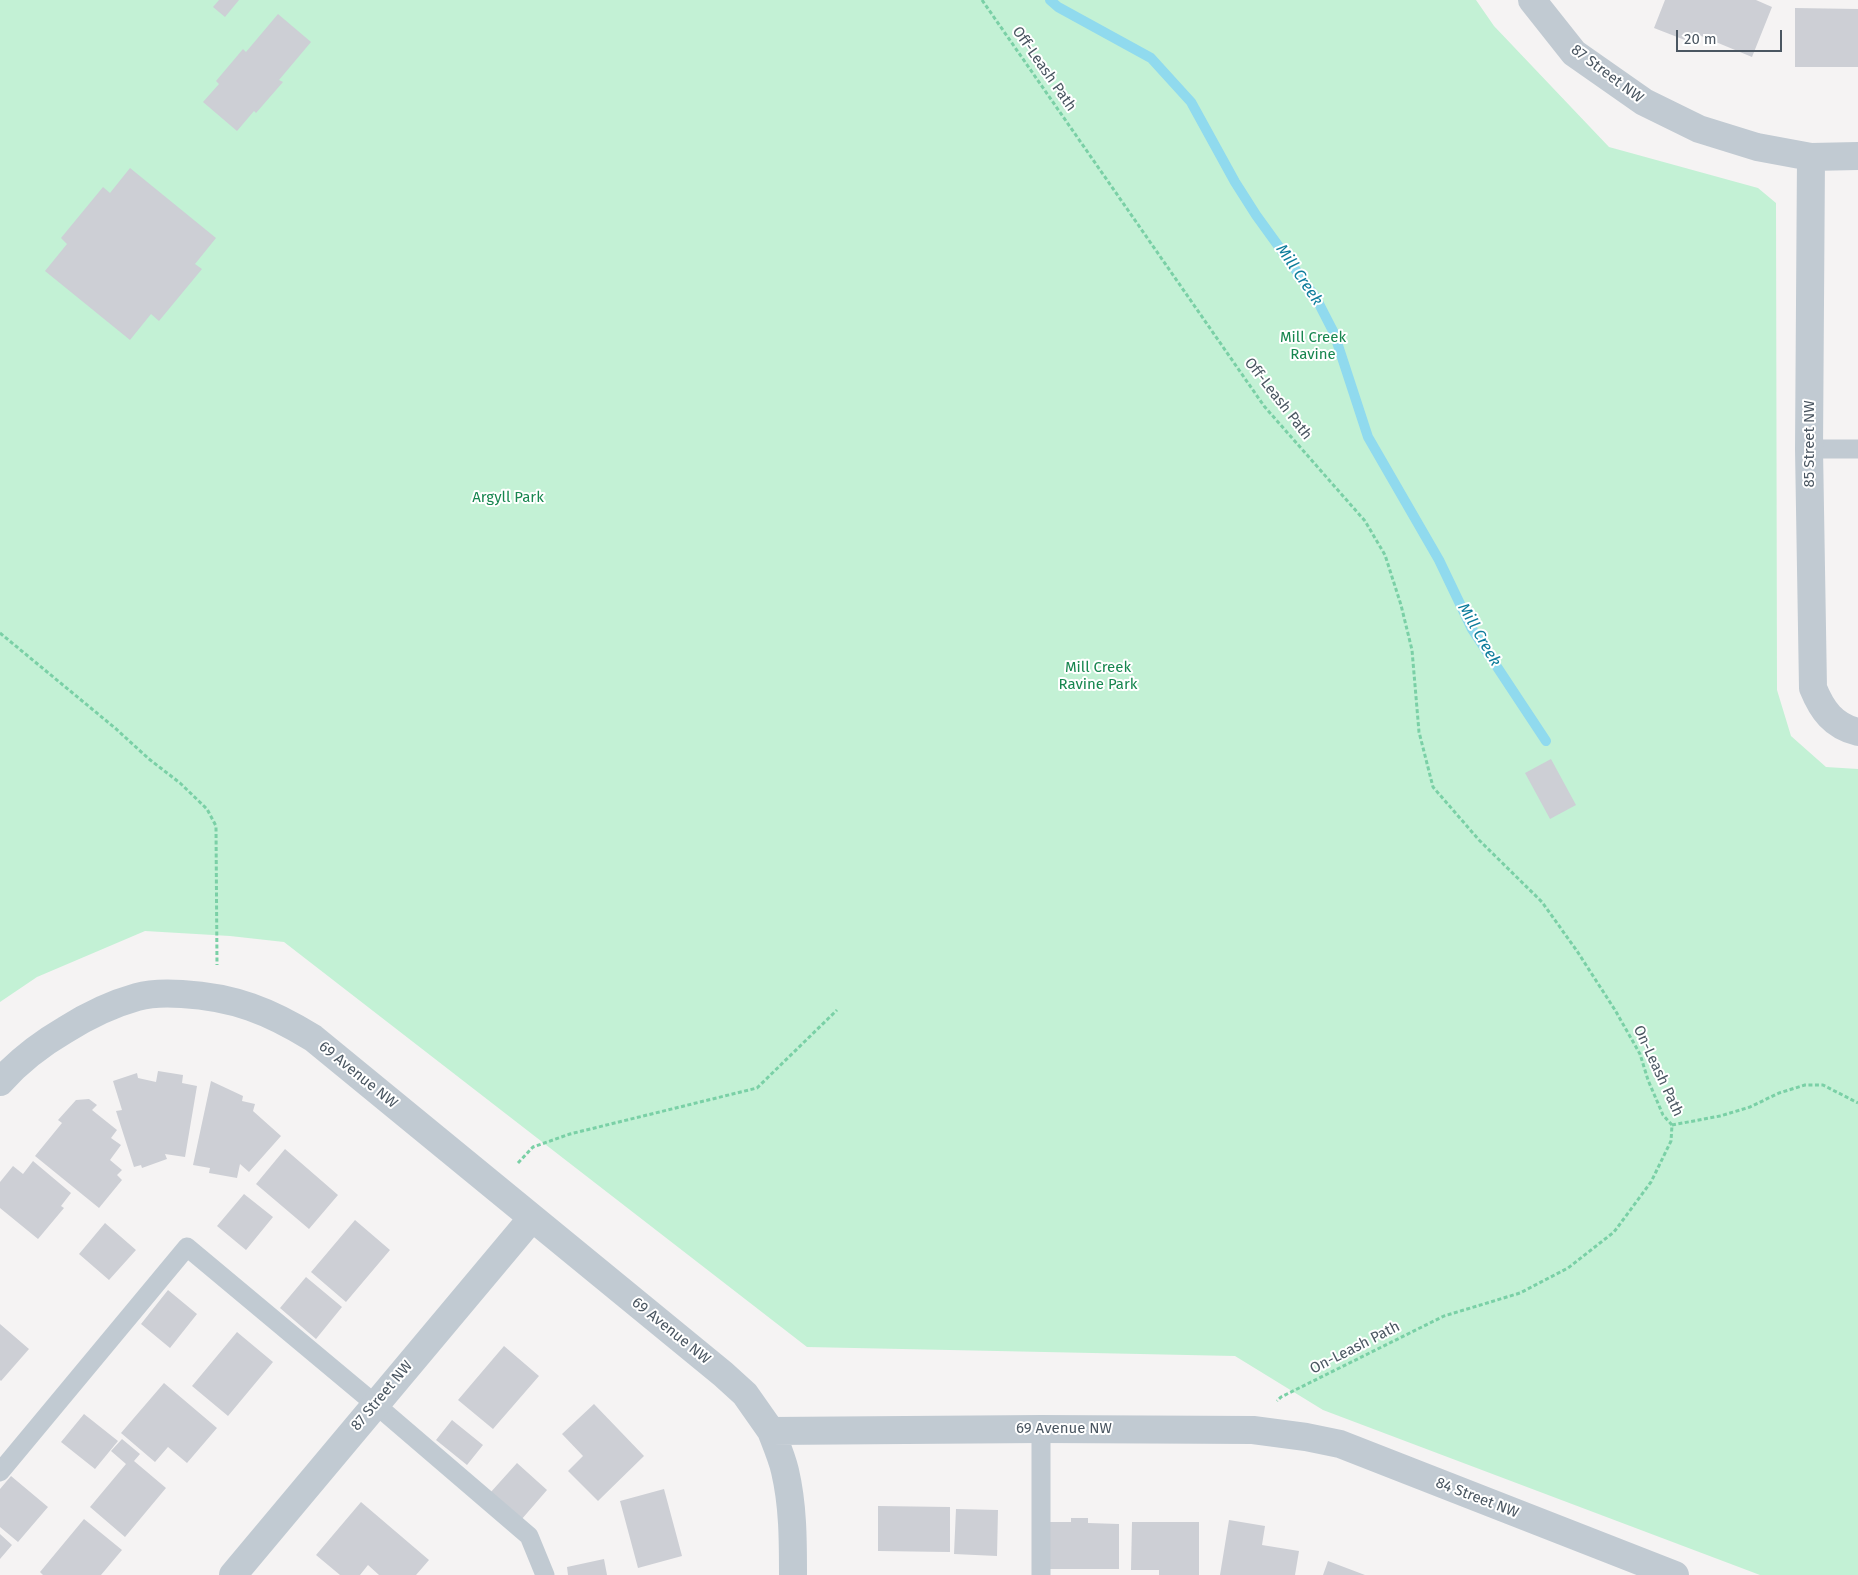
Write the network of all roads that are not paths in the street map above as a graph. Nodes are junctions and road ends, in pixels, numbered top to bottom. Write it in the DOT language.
graph roads {
  1 [pos="1532,0"];
  2 [pos="1858,156"];
  3 [pos="1811,157"];
  4 [pos="1809,449"];
  5 [pos="1858,449"];
  6 [pos="1847,728"];
  7 [pos="0,1082"];
  8 [pos="532,1218"];
  9 [pos="375,1404"];
  10 [pos="1041,1429"];
  11 [pos="771,1431"];
  12 [pos="1276,1433"];
  13 [pos="0,1472"];
  14 [pos="233,1575"];
  15 [pos="546,1575"];
  16 [pos="793,1575"];
  17 [pos="1041,1575"];
  18 [pos="1675,1575"];
  1 -- 3 [label="street, 87 Street NW"];
  2 -- 3 [label="street, 87 Street NW"];
  3 -- 4 [label="street, 85 Street NW"];
  4 -- 5 [label="lane"];
  4 -- 6 [label="street, 85 Street NW"];
  7 -- 8 [label="street, 69 Avenue NW"];
  8 -- 9 [label="street, 87 Street NW"];
  8 -- 11 [label="street, 69 Avenue NW"];
  9 -- 13 [label="lane"];
  9 -- 14 [label="street, 87 Street NW"];
  9 -- 15 [label="lane"];
  10 -- 11 [label="street, 69 Avenue NW"];
  10 -- 12 [label="street, 69 Avenue NW"];
  10 -- 17 [label="lane"];
  11 -- 16 [label="street"];
  12 -- 18 [label="street, 84 Street NW"];
}
